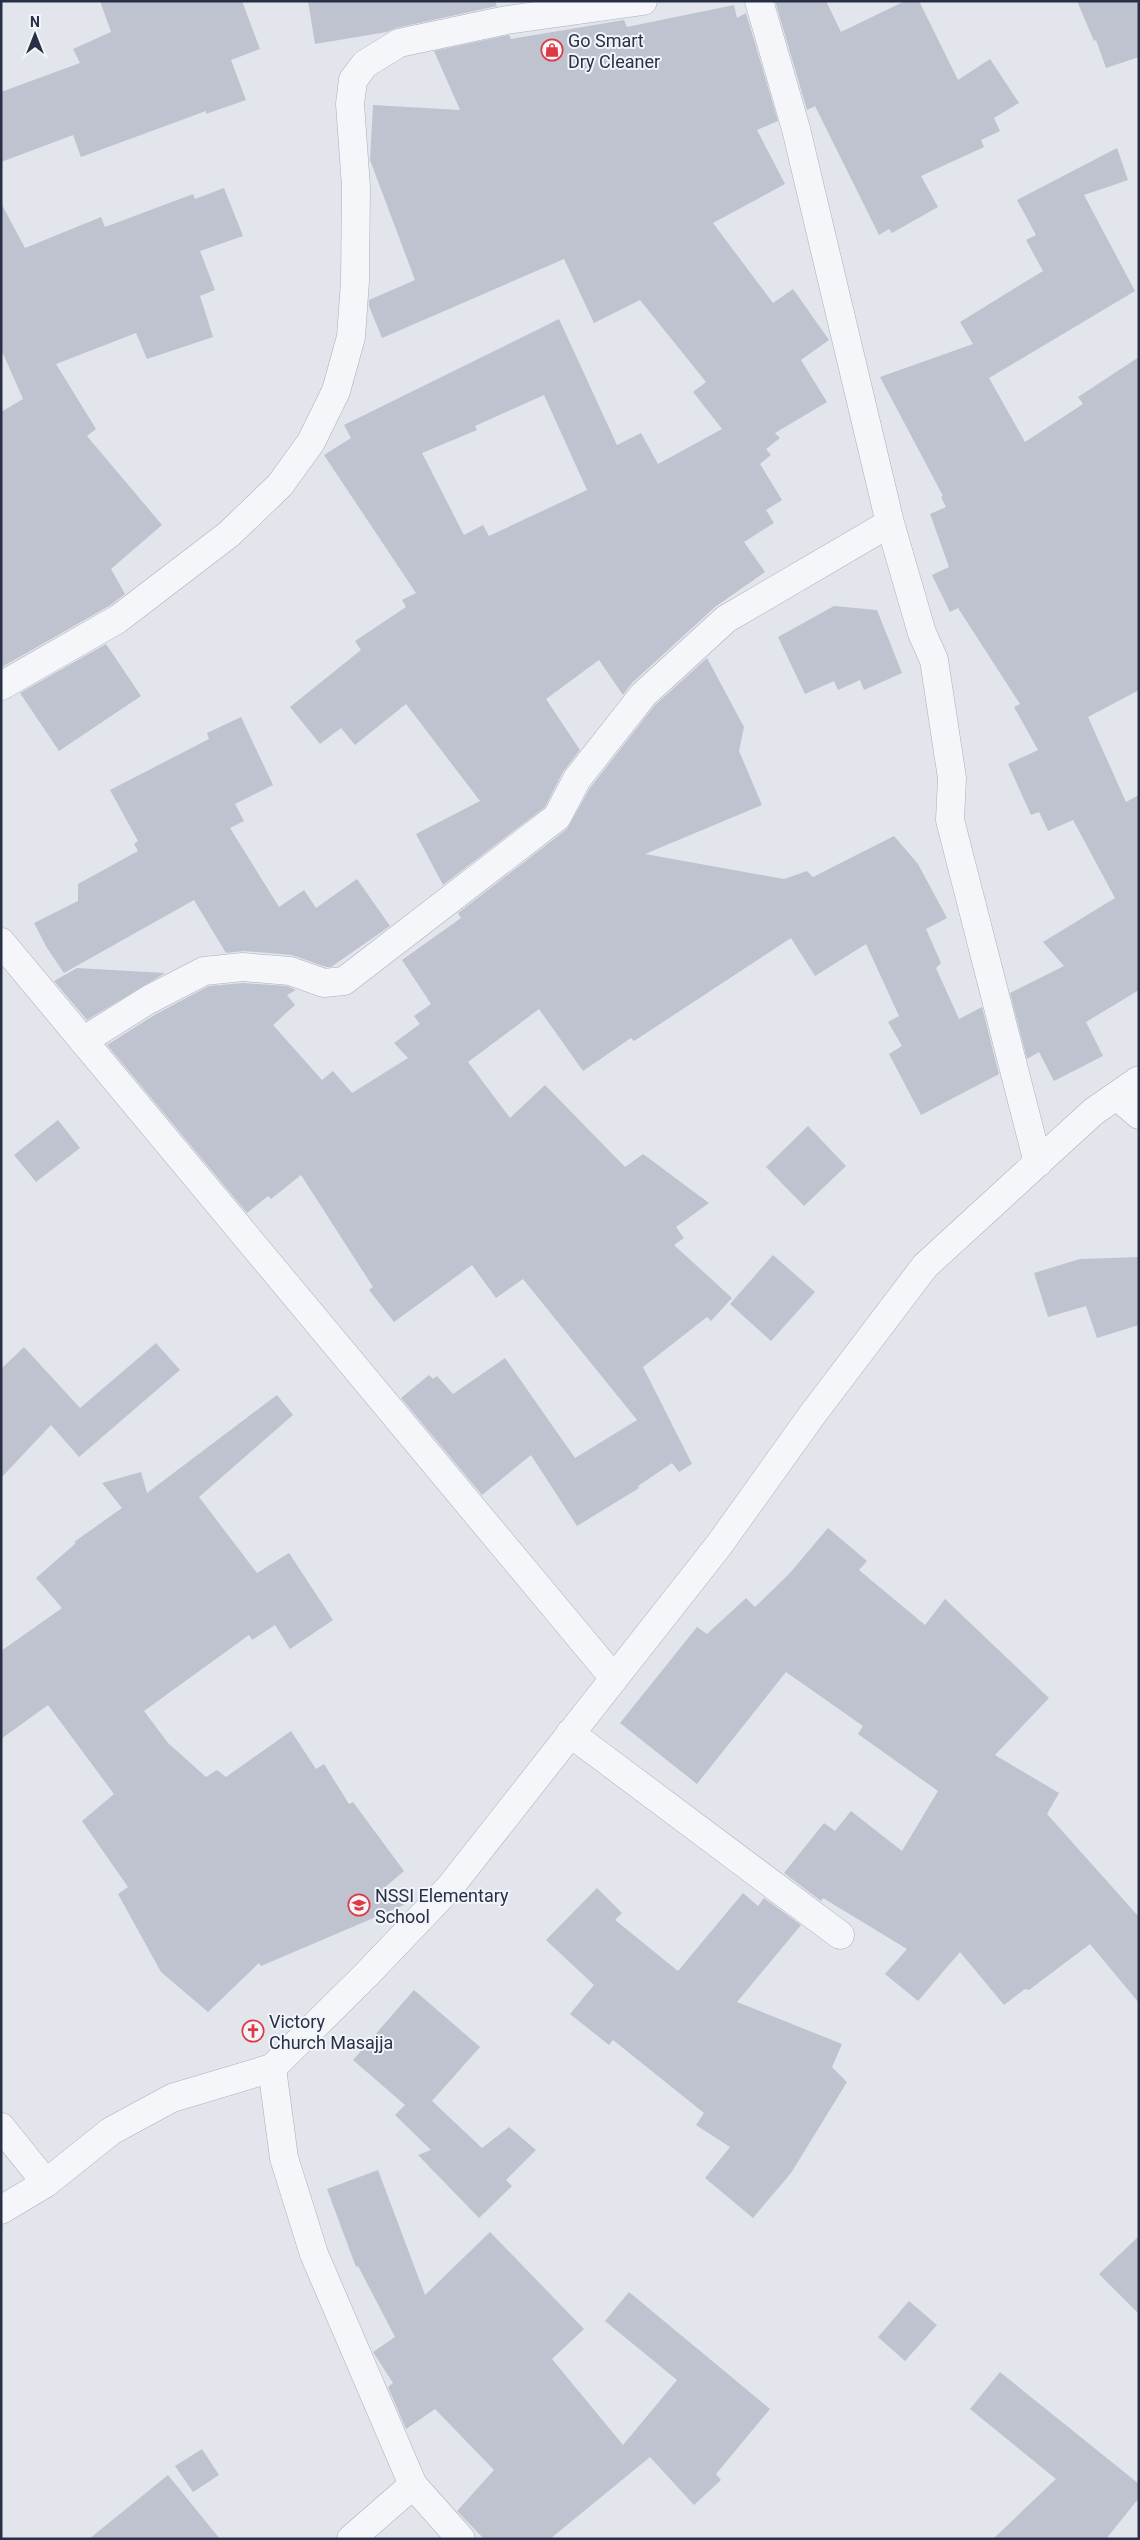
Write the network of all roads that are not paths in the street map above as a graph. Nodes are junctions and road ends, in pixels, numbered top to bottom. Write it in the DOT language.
graph roads {
  1 [pos="643,1"];
  2 [pos="760,1"];
  3 [pos="890,523"];
  4 [pos="1,686"];
  5 [pos="1,942"];
  6 [pos="83,1041"];
  7 [pos="1139,1080"];
  8 [pos="1117,1096"];
  9 [pos="1139,1114"];
  10 [pos="1038,1163"];
  11 [pos="613,1677"];
  12 [pos="570,1733"];
  13 [pos="840,1935"];
  14 [pos="272,2068"];
  15 [pos="1,2127"];
  16 [pos="46,2183"];
  17 [pos="1,2210"];
  18 [pos="413,2485"];
  19 [pos="351,2539"];
  20 [pos="461,2539"];
  1 -- 4 [label="street"];
  2 -- 3 [label="street"];
  3 -- 6 [label="street"];
  3 -- 10 [label="street"];
  5 -- 6 [label="street"];
  6 -- 11 [label="street"];
  7 -- 8 [label="street"];
  8 -- 9 [label="street"];
  8 -- 10 [label="street"];
  10 -- 11 [label="street"];
  11 -- 12 [label="street"];
  12 -- 13 [label="street"];
  12 -- 14 [label="street"];
  14 -- 16 [label="street"];
  14 -- 18 [label="street"];
  15 -- 16 [label="street"];
  16 -- 17 [label="street"];
  18 -- 19 [label="street"];
  18 -- 20 [label="street"];
}
